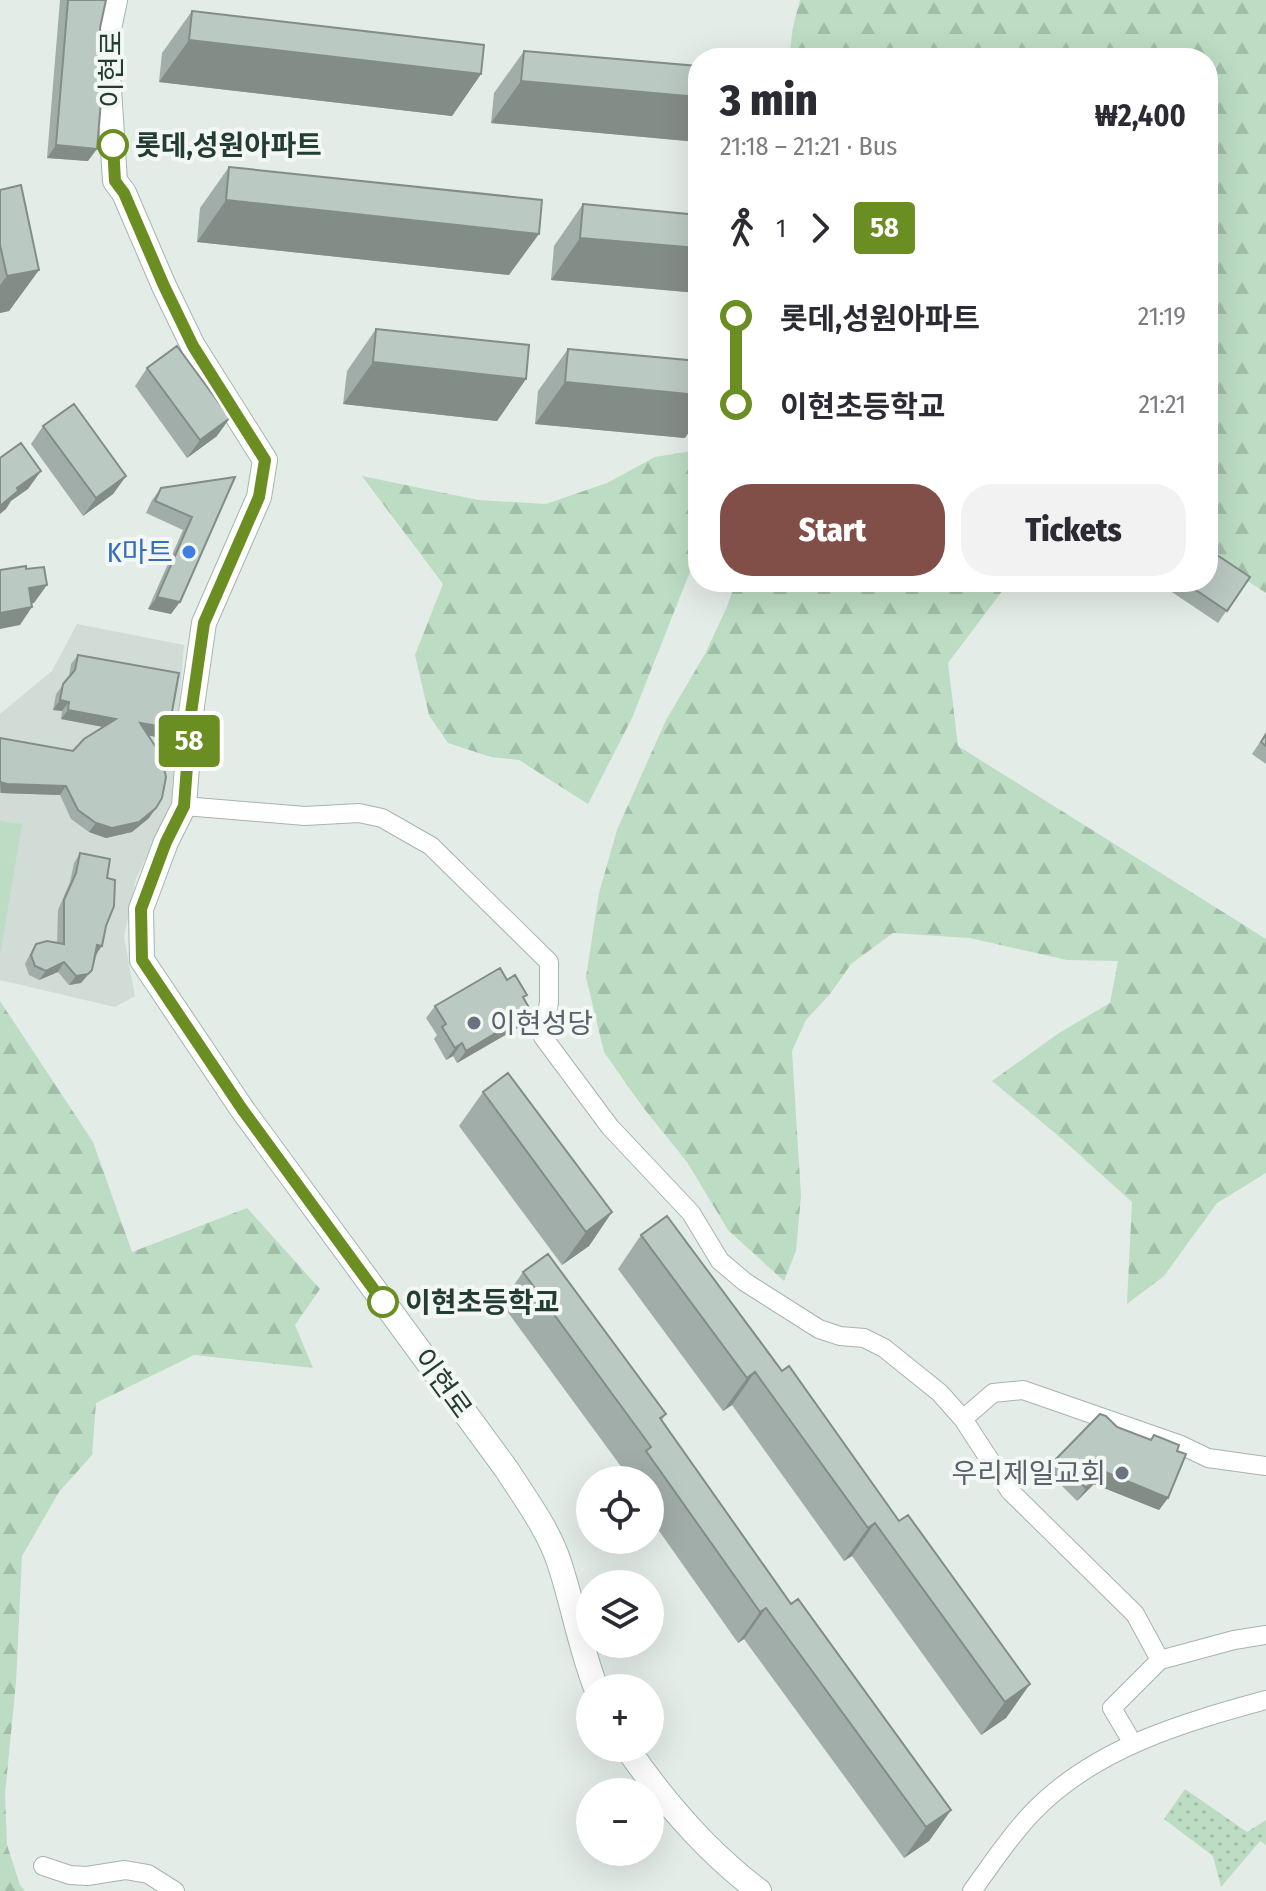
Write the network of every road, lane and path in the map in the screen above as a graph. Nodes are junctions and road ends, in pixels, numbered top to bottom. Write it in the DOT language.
graph roads {
  1 [pos="115,0"];
  2 [pos="184,806"];
  3 [pos="963,1419"];
  4 [pos="1266,1466"];
  5 [pos="1266,1635"];
  6 [pos="1160,1660"];
  7 [pos="591,1674"];
  8 [pos="1266,1700"];
  9 [pos="1132,1742"];
  10 [pos="638,1762"];
  11 [pos="43,1866"];
  12 [pos="175,1891"];
  13 [pos="759,1891"];
  14 [pos="972,1891"];
  1 -- 2 [label="street, 이현로"];
  2 -- 3 [label="street"];
  2 -- 7 [label="street, 이현로"];
  3 -- 4 [label="street"];
  3 -- 6 [label="street"];
  5 -- 6 [label="street"];
  6 -- 9 [label="street"];
  8 -- 9 [label="street"];
  9 -- 14 [label="street"];
  10 -- 13 [label="street"];
  11 -- 12 [label="street"];
}
